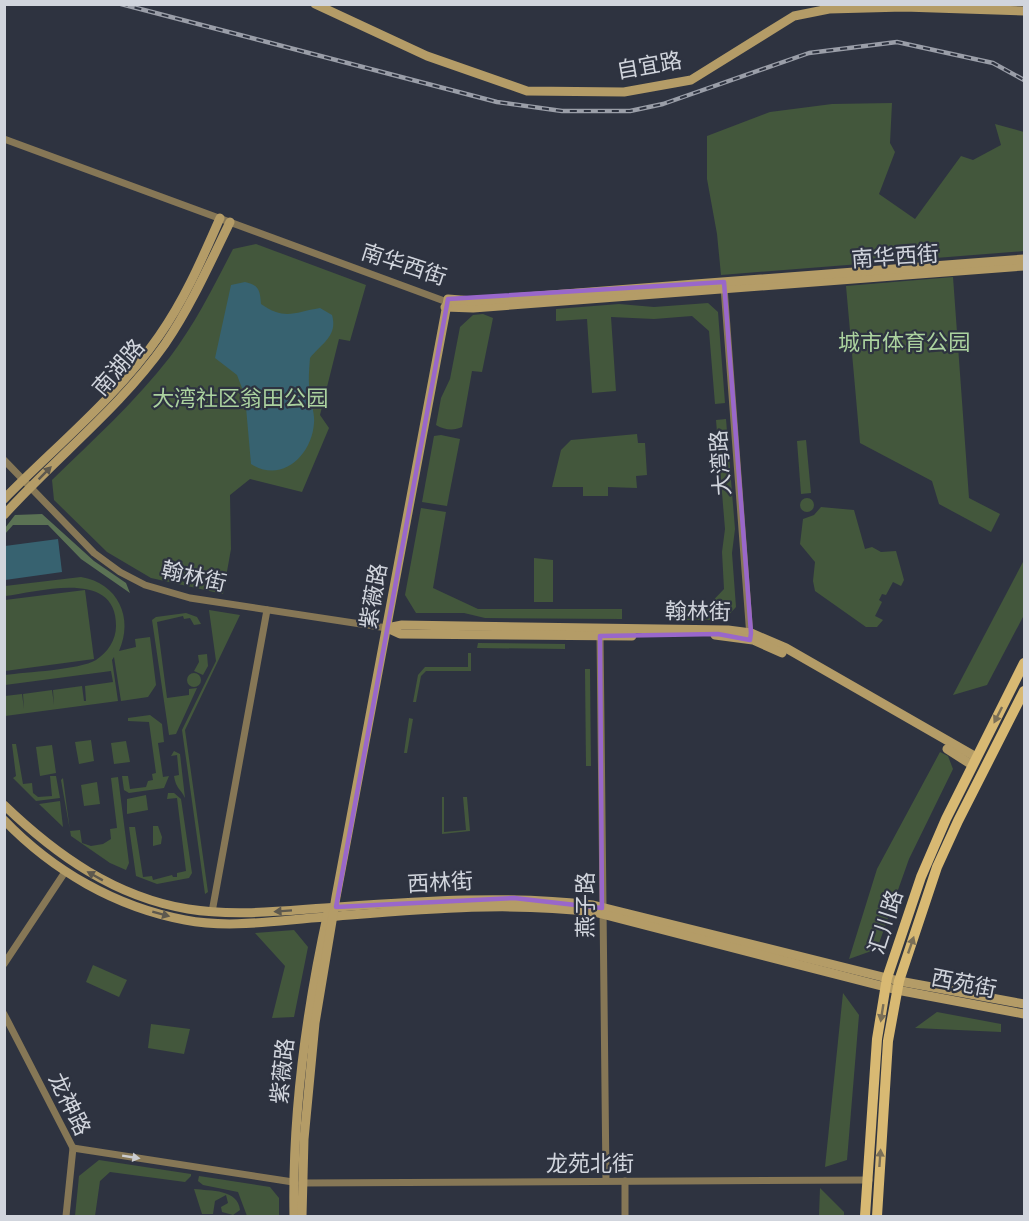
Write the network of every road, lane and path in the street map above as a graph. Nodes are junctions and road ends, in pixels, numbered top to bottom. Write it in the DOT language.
graph roads {
  1 [pos="315,4"];
  2 [pos="1024,11"];
  3 [pos="5,140"];
  4 [pos="225,220"];
  5 [pos="1024,259"];
  6 [pos="1024,266"];
  7 [pos="724,287"];
  8 [pos="446,304"];
  9 [pos="4,460"];
  10 [pos="23,479"];
  11 [pos="31,488"];
  12 [pos="4,499"];
  13 [pos="4,515"];
  14 [pos="267,610"];
  15 [pos="387,628"];
  16 [pos="600,633"];
  17 [pos="751,636"];
  18 [pos="1024,663"];
  19 [pos="1024,691"];
  20 [pos="974,761"];
  21 [pos="4,805"];
  22 [pos="4,820"];
  23 [pos="65,872"];
  24 [pos="333,909"];
  25 [pos="603,911"];
  26 [pos="212,912"];
  27 [pos="4,964"];
  28 [pos="892,984"];
  29 [pos="1024,1004"];
  30 [pos="4,1014"];
  31 [pos="1024,1014"];
  32 [pos="73,1148"];
  33 [pos="866,1179"];
  34 [pos="606,1180"];
  35 [pos="625,1181"];
  36 [pos="879,1181"];
  37 [pos="298,1183"];
  38 [pos="66,1216"];
  39 [pos="294,1216"];
  40 [pos="302,1216"];
  41 [pos="625,1216"];
  42 [pos="865,1216"];
  43 [pos="877,1216"];
  1 -- 2 [label="main road, 自宜路"];
  3 -- 4 [label="street, 南华西街"];
  4 -- 8 [label="street, 南华西街"];
  4 -- 10 [label="main road, 南湖路"];
  11 -- 4 [label="main road, 南湖路, one-way"];
  5 -- 7 [label="main road, 南华西街"];
  6 -- 7 [label="main road, 南华西街"];
  7 -- 8 [label="main road, 南华西街"];
  7 -- 17 [label="street, 大湾路"];
  8 -- 15 [label="main road, 紫薇路"];
  9 -- 10 [label="street, 翰林街"];
  10 -- 11 [label="street, 翰林街"];
  10 -- 12 [label="main road, 南湖路"];
  11 -- 13 [label="main road, 南湖路"];
  11 -- 14 [label="street, 翰林街"];
  14 -- 15 [label="street, 翰林街"];
  14 -- 26 [label="street"];
  15 -- 16 [label="main road, 翰林街"];
  15 -- 24 [label="main road, 紫薇路"];
  16 -- 17 [label="main road, 翰林街"];
  16 -- 25 [label="street, 燕子路"];
  17 -- 20 [label="main road, 翰林街"];
  18 -- 20 [label="main road, 汇川路, one-way"];
  28 -- 19 [label="main road, 汇川路, one-way"];
  20 -- 28 [label="main road, 汇川路"];
  26 -- 21 [label="main road, 西林街, one-way"];
  22 -- 23 [label="main road, 西林街"];
  23 -- 24 [label="main road, 西林街, one-way"];
  23 -- 27 [label="street"];
  24 -- 25 [label="main road, 西林街"];
  24 -- 26 [label="main road, 西林街, one-way"];
  24 -- 37 [label="main road, 紫薇路"];
  25 -- 28 [label="main road, 西林街"];
  25 -- 34 [label="street, 燕子路"];
  28 -- 29 [label="main road"];
  28 -- 31 [label="main road, 西苑街"];
  28 -- 33 [label="main road, 汇川路, one-way"];
  36 -- 28 [label="main road, 汇川路, one-way"];
  30 -- 32 [label="street, 龙神路"];
  32 -- 37 [label="street, 龙苑北街, one-way"];
  32 -- 38 [label="street, 龙神路"];
  33 -- 35 [label="street, 龙苑北街"];
  33 -- 36 [label="street, 龙苑北街"];
  33 -- 42 [label="main road, 汇川路"];
  34 -- 35 [label="street, 龙苑北街"];
  34 -- 37 [label="street, 龙苑北街"];
  35 -- 41 [label="street"];
  36 -- 43 [label="main road, 汇川路"];
  37 -- 39 [label="main road, 紫薇路"];
  37 -- 40 [label="main road, 紫薇路"];
}
